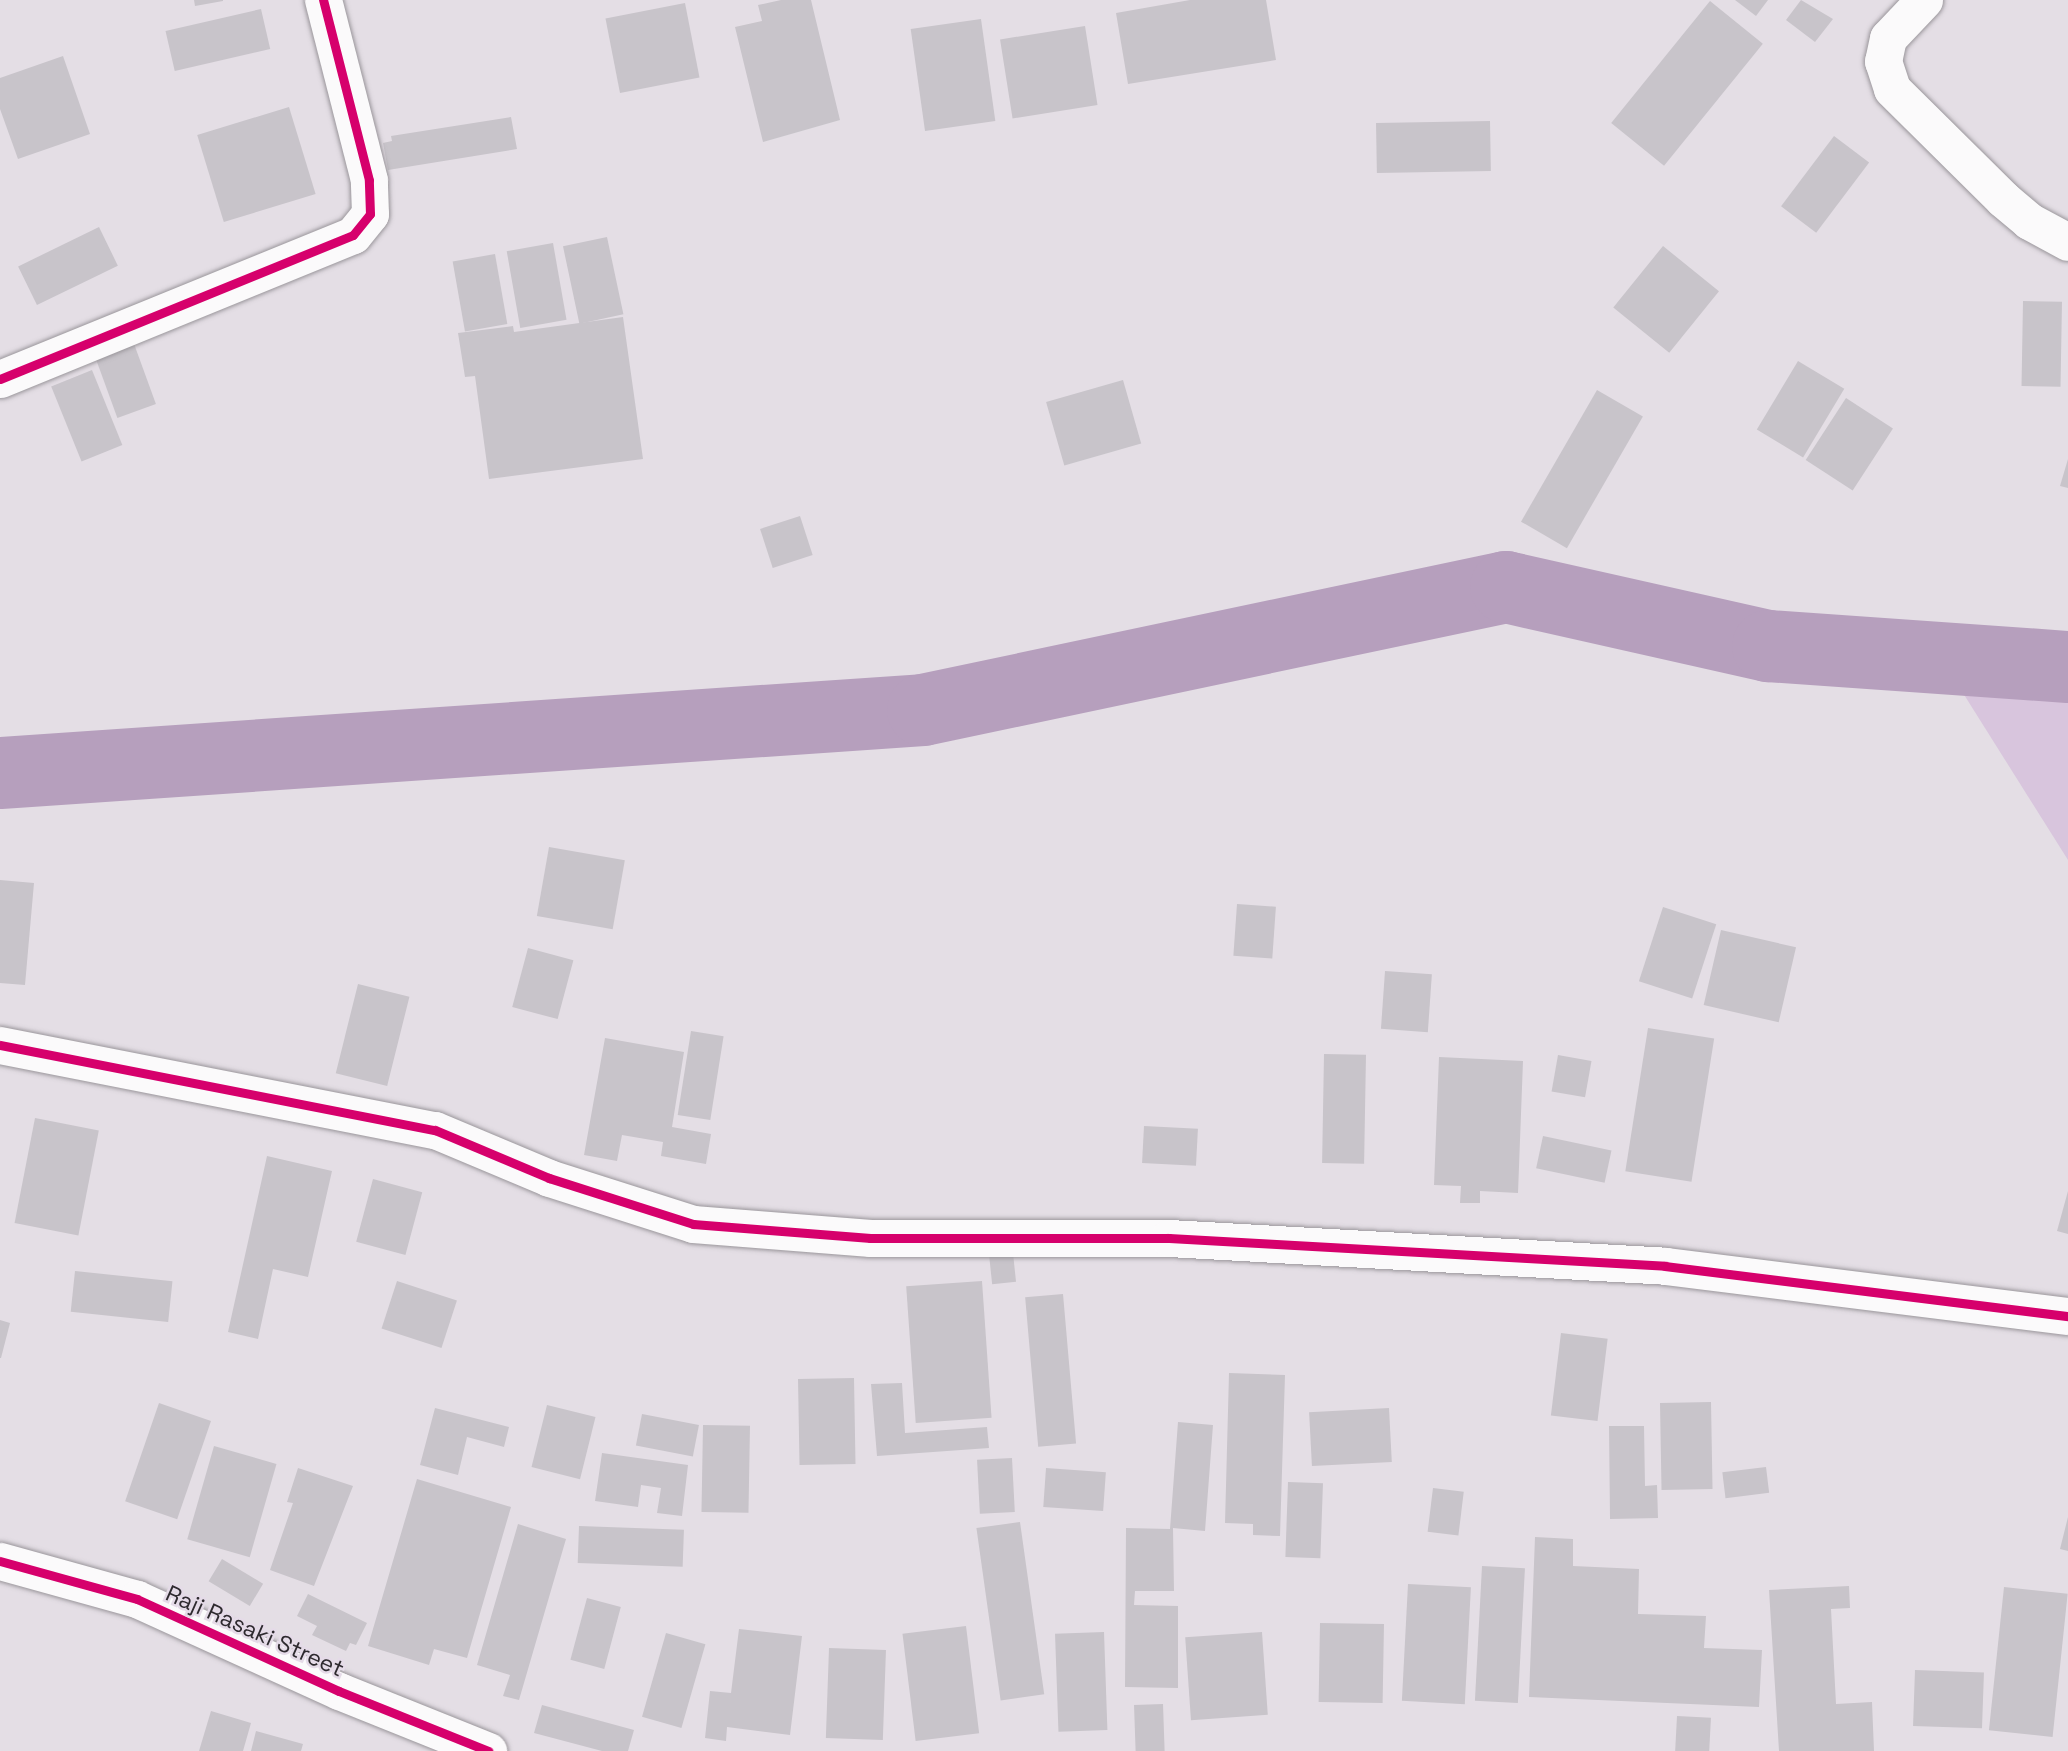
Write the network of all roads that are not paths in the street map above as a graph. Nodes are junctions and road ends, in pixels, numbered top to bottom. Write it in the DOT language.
graph roads {
  1 [pos="323,0"];
  2 [pos="1924,0"];
  3 [pos="2068,242"];
  4 [pos="0,379"];
  5 [pos="0,1045"];
  6 [pos="2068,1316"];
  7 [pos="0,1561"];
  8 [pos="488,1751"];
  1 -- 4 [label="street"];
  2 -- 3 [label="street"];
  5 -- 6 [label="street"];
  7 -- 8 [label="street, Raji Rasaki Street"];
}
